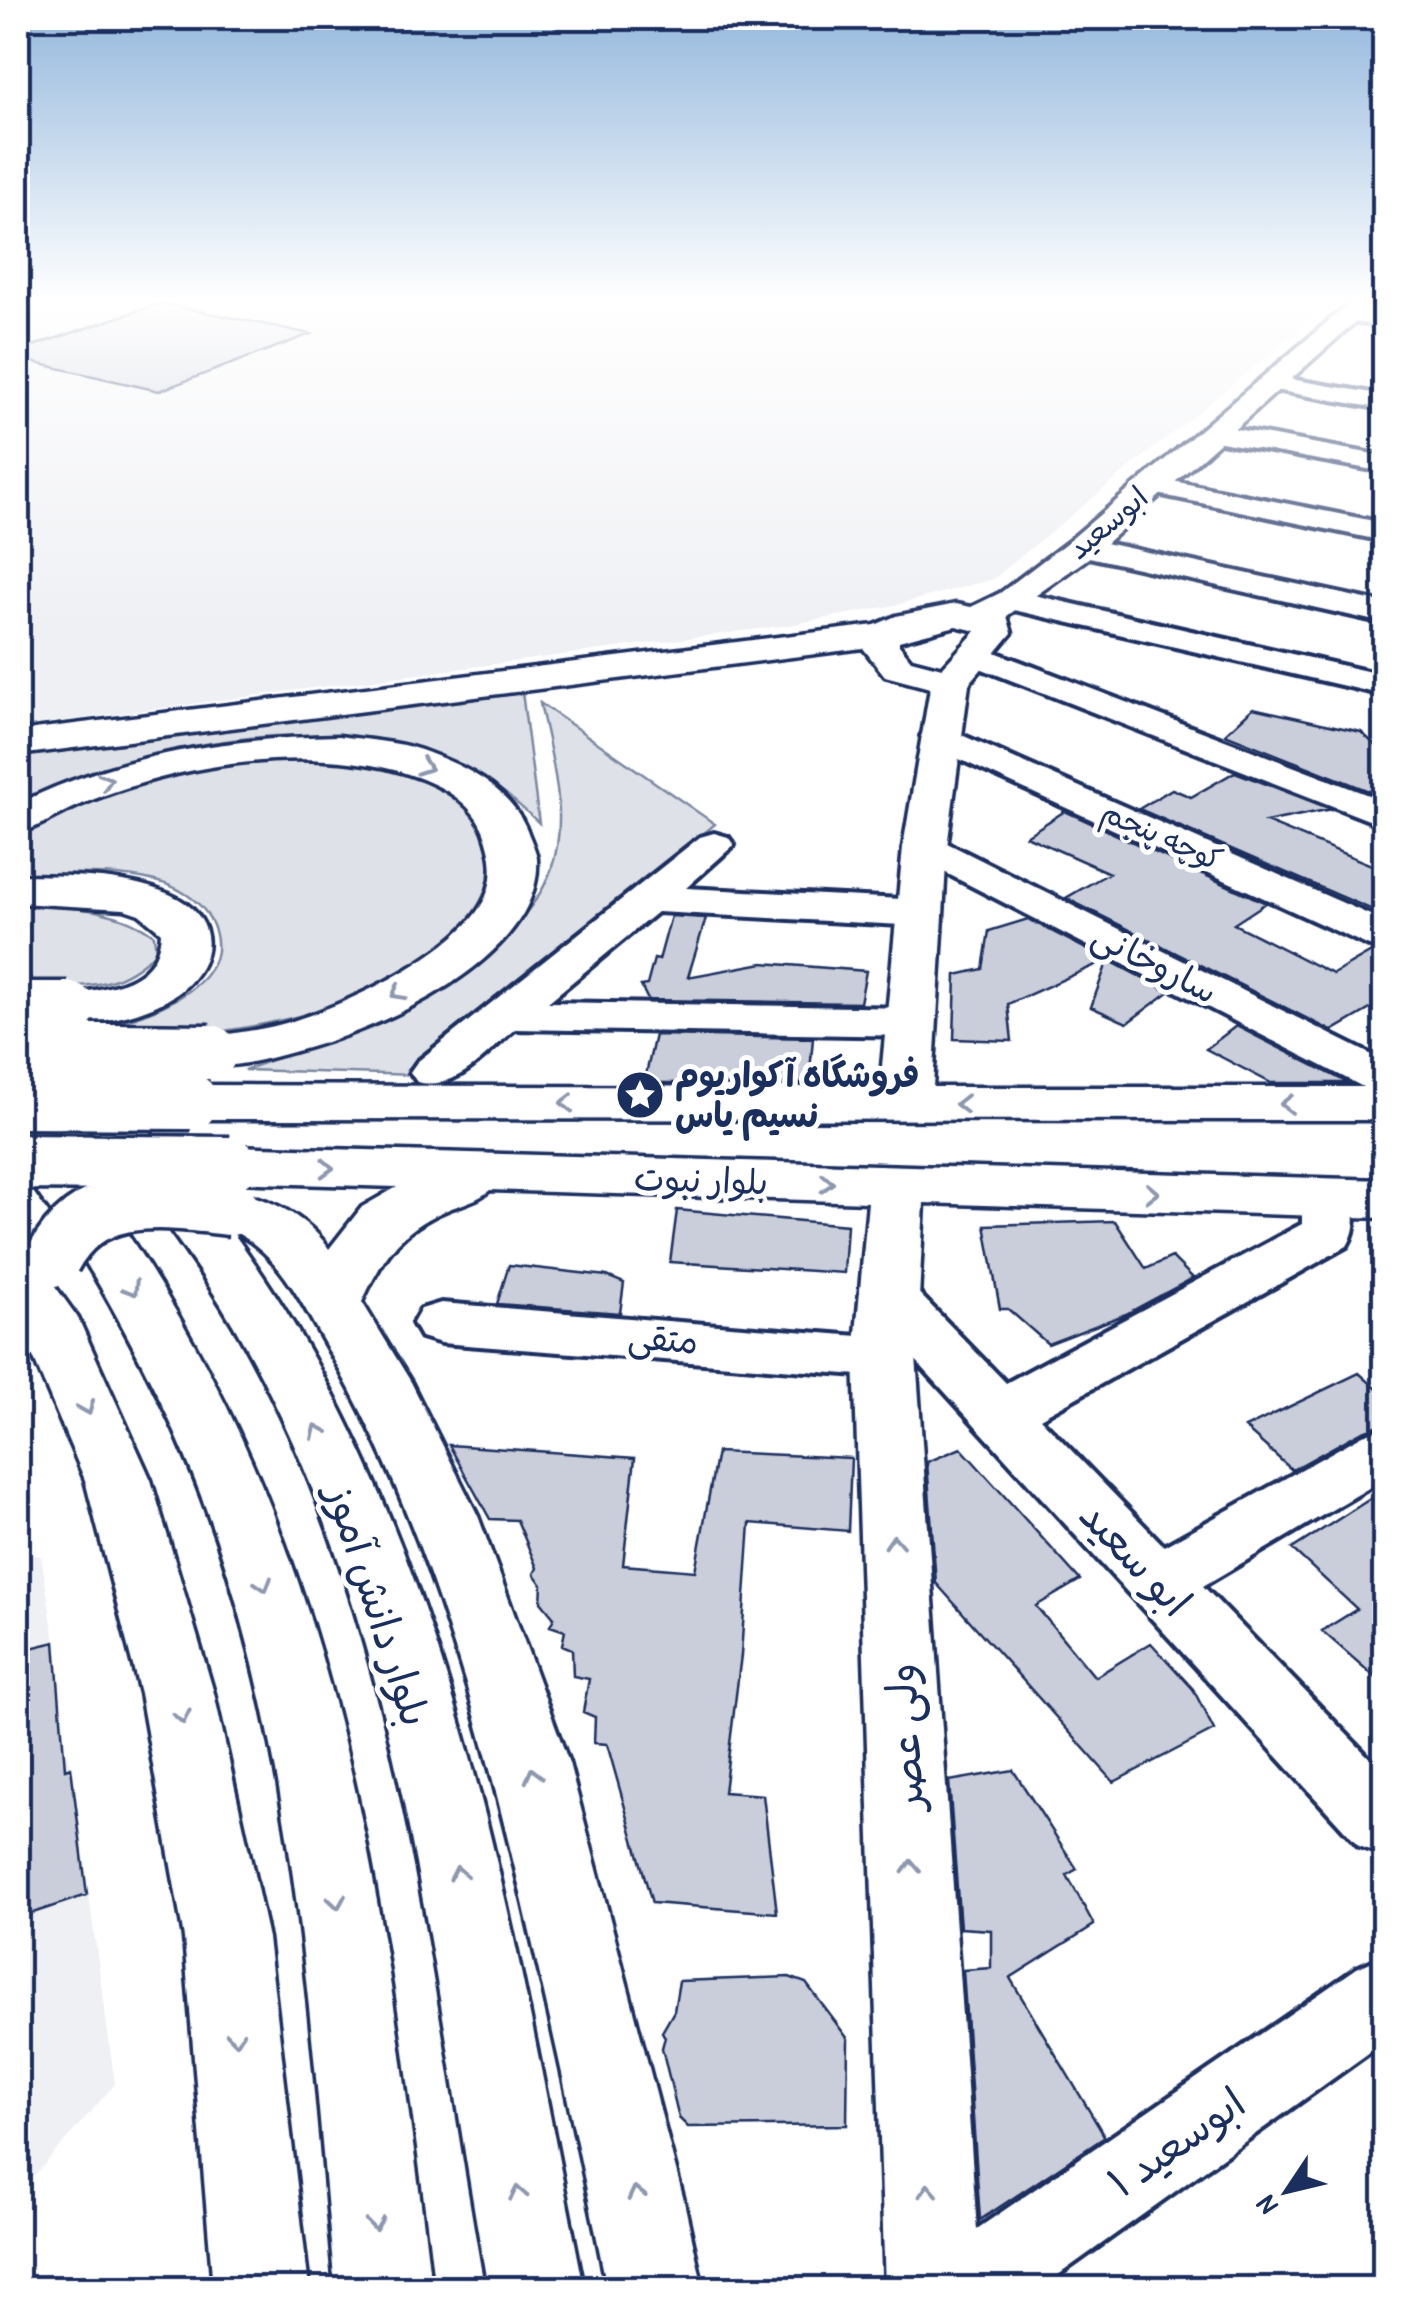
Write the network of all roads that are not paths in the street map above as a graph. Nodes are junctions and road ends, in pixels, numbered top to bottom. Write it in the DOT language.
graph roads {
  1 [pos="1241,410"];
  2 [pos="1214,433"];
  3 [pos="1384,464"];
  4 [pos="1153,486"];
  5 [pos="1384,532"];
  6 [pos="1082,546"];
  7 [pos="1012,600"];
  8 [pos="1384,612"];
  9 [pos="979,617"];
  10 [pos="882,635"];
  11 [pos="962,668"];
  12 [pos="1384,685"];
  13 [pos="939,736"];
  14 [pos="18,744"];
  15 [pos="1384,814"];
  16 [pos="18,820"];
  17 [pos="714,845"];
  18 [pos="925,848"];
  19 [pos="18,889"];
  20 [pos="648,899"];
  21 [pos="921,913"];
  22 [pos="1384,937"];
  23 [pos="506,1014"];
  24 [pos="27,1018"];
  25 [pos="913,1022"];
  26 [pos="434,1072"];
  27 [pos="1384,1079"];
  28 [pos="18,1100"];
  29 [pos="905,1104"];
  30 [pos="1384,1104"];
  31 [pos="18,1123"];
  32 [pos="18,1162"];
  33 [pos="489,1173"];
  34 [pos="230,1186"];
  35 [pos="897,1186"];
  36 [pos="1328,1199"];
  37 [pos="1384,1200"];
  38 [pos="40,1285"];
  39 [pos="332,1301"];
  40 [pos="440,1323"];
  41 [pos="886,1325"];
  42 [pos="1000,1414"];
  43 [pos="1384,1452"];
  44 [pos="1157,1581"];
  45 [pos="1376,1797"];
  46 [pos="1384,1995"];
  47 [pos="261,2288"];
  48 [pos="383,2288"];
  49 [pos="536,2288"];
  50 [pos="655,2288"];
  51 [pos="933,2288"];
  52 [pos="966,2288"];
  1 -- 2 [label="main road, ابوسعید"];
  2 -- 3 [label="street"];
  2 -- 4 [label="main road, ابوسعید"];
  4 -- 5 [label="street"];
  4 -- 6 [label="main road, ابوسعید"];
  6 -- 7 [label="main road, ابوسعید"];
  6 -- 8 [label="street"];
  7 -- 9 [label="main road, ابوسعید"];
  7 -- 12 [label="street"];
  9 -- 10 [label="main road"];
  9 -- 11 [label="main road"];
  10 -- 11 [label="main road"];
  10 -- 14 [label="main road"];
  11 -- 13 [label="main road"];
  11 -- 15 [label="street"];
  13 -- 18 [label="main road"];
  13 -- 22 [label="street, کوچه پنجم"];
  16 -- 24 [label="main road, one-way, bridge"];
  17 -- 20 [label="street"];
  18 -- 21 [label="main road"];
  18 -- 27 [label="street, ساروخانی"];
  19 -- 24 [label="main road"];
  20 -- 21 [label="street"];
  20 -- 23 [label="street"];
  21 -- 25 [label="main road"];
  23 -- 25 [label="street"];
  23 -- 26 [label="street"];
  49 -- 24 [label="main road, بلوار دانش آموز, one-way"];
  25 -- 29 [label="main road"];
  29 -- 28 [label="main road, one-way, bridge"];
  30 -- 29 [label="main road, one-way"];
  31 -- 48 [label="main road, one-way"];
  32 -- 34 [label="main road, بلوار نبوت, bridge"];
  34 -- 33 [label="main road, بلوار نبوت, one-way"];
  33 -- 35 [label="main road, بلوار نبوت, one-way"];
  33 -- 39 [label="main road"];
  34 -- 38 [label="main road, bridge"];
  34 -- 39 [label="main road"];
  35 -- 36 [label="main road, بلوار نبوت, one-way"];
  35 -- 41 [label="main road, ولی عصر"];
  36 -- 37 [label="main road, بلوار نبوت"];
  36 -- 42 [label="street"];
  38 -- 47 [label="main road, one-way"];
  50 -- 39 [label="main road, one-way"];
  40 -- 41 [label="street, متقی"];
  41 -- 42 [label="street, ابو سعید"];
  51 -- 41 [label="main road, ولی عصر, one-way"];
  42 -- 44 [label="street, ابو سعید"];
  43 -- 44 [label="street"];
  44 -- 45 [label="street, ابو سعید"];
  46 -- 52 [label="street, ابوسعید ۱"];
}
